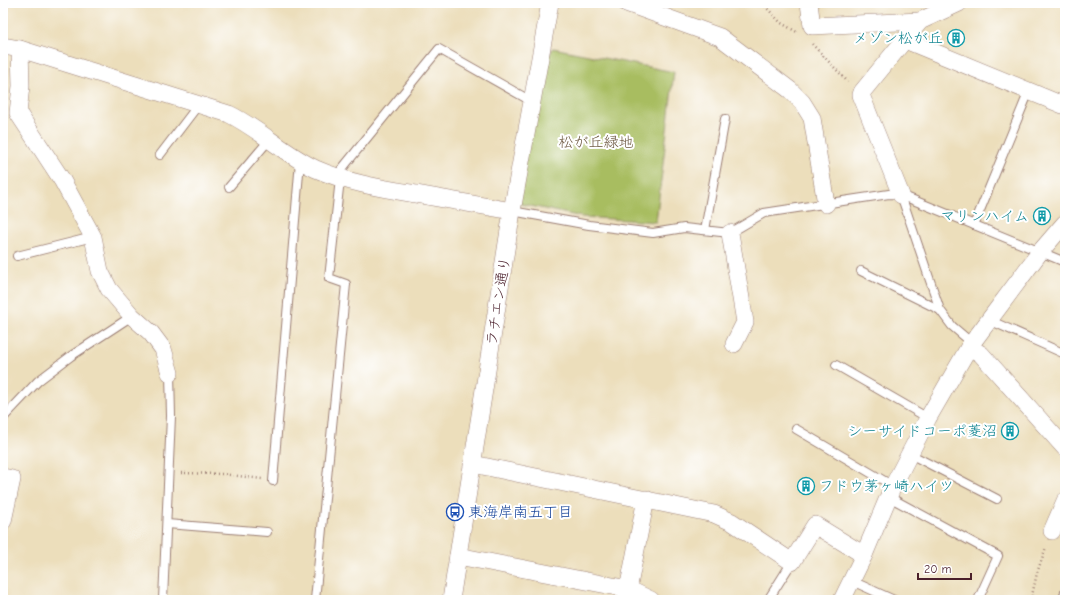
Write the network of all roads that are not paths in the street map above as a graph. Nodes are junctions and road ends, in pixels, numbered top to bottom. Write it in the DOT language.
graph roads {
  1 [pos="550,3"];
  2 [pos="626,3"];
  3 [pos="809,3"];
  4 [pos="959,3"];
  5 [pos="920,21"];
  6 [pos="905,40"];
  7 [pos="3,46"];
  8 [pos="20,50"];
  9 [pos="1029,91"];
  10 [pos="531,101"];
  11 [pos="199,104"];
  12 [pos="1065,106"];
  13 [pos="725,119"];
  14 [pos="270,139"];
  15 [pos="160,155"];
  16 [pos="300,161"];
  17 [pos="340,177"];
  18 [pos="229,188"];
  19 [pos="901,195"];
  20 [pos="826,204"];
  21 [pos="512,211"];
  22 [pos="1065,223"];
  23 [pos="974,225"];
  24 [pos="705,230"];
  25 [pos="730,233"];
  26 [pos="93,237"];
  27 [pos="1040,252"];
  28 [pos="17,256"];
  29 [pos="1065,262"];
  30 [pos="861,270"];
  31 [pos="940,310"];
  32 [pos="132,316"];
  33 [pos="989,320"];
  34 [pos="734,344"];
  35 [pos="971,345"];
  36 [pos="1065,354"];
  37 [pos="836,365"];
  38 [pos="170,373"];
  39 [pos="3,418"];
  40 [pos="928,418"];
  41 [pos="796,429"];
  42 [pos="1065,448"];
  43 [pos="910,454"];
  44 [pos="473,464"];
  45 [pos="3,477"];
  46 [pos="273,481"];
  47 [pos="891,492"];
  48 [pos="646,499"];
  49 [pos="997,499"];
  50 [pos="1065,501"];
  51 [pos="3,521"];
  52 [pos="167,524"];
  53 [pos="1052,531"];
  54 [pos="267,532"];
  55 [pos="864,555"];
  56 [pos="458,556"];
  57 [pos="792,562"];
  58 [pos="852,581"];
  59 [pos="1065,592"];
  60 [pos="627,594"];
  61 [pos="163,600"];
  62 [pos="315,600"];
  63 [pos="450,600"];
  64 [pos="651,600"];
  65 [pos="768,600"];
  66 [pos="842,600"];
  67 [pos="894,600"];
  68 [pos="978,600"];
  69 [pos="1063,600"];
  1 -- 10 [label="street, ラチエン通り"];
  2 -- 20 [label="street"];
  3 -- 5 [label="street"];
  4 -- 5 [label="street"];
  5 -- 6 [label="street"];
  6 -- 9 [label="street"];
  6 -- 19 [label="street"];
  7 -- 8 [label="street"];
  8 -- 11 [label="street"];
  8 -- 26 [label="street"];
  9 -- 12 [label="street"];
  9 -- 23 [label="lane"];
  10 -- 17 [label="lane"];
  10 -- 21 [label="street, ラチエン通り"];
  11 -- 14 [label="street"];
  11 -- 15 [label="lane"];
  13 -- 24 [label="lane"];
  14 -- 16 [label="street"];
  14 -- 18 [label="lane"];
  16 -- 17 [label="street"];
  16 -- 46 [label="lane"];
  17 -- 21 [label="street"];
  17 -- 62 [label="lane"];
  19 -- 20 [label="lane"];
  19 -- 23 [label="lane"];
  19 -- 31 [label="lane"];
  20 -- 25 [label="lane"];
  21 -- 24 [label="lane"];
  21 -- 44 [label="street, ラチエン通り"];
  22 -- 27 [label="street"];
  23 -- 27 [label="lane"];
  24 -- 25 [label="lane"];
  25 -- 34 [label="street"];
  26 -- 28 [label="lane"];
  26 -- 32 [label="street"];
  27 -- 29 [label="lane"];
  27 -- 33 [label="street"];
  30 -- 31 [label="lane"];
  31 -- 35 [label="lane"];
  32 -- 38 [label="street"];
  32 -- 39 [label="lane"];
  33 -- 35 [label="street"];
  33 -- 36 [label="lane"];
  35 -- 40 [label="street"];
  35 -- 42 [label="street"];
  37 -- 40 [label="lane"];
  38 -- 52 [label="lane"];
  40 -- 43 [label="street"];
  41 -- 47 [label="lane"];
  43 -- 47 [label="street"];
  43 -- 49 [label="lane"];
  44 -- 48 [label="street"];
  44 -- 56 [label="street, ラチエン通り"];
  45 -- 51 [label="street"];
  47 -- 55 [label="street"];
  47 -- 68 [label="lane"];
  48 -- 57 [label="street"];
  48 -- 60 [label="street"];
  50 -- 53 [label="street"];
  52 -- 54 [label="lane"];
  52 -- 61 [label="lane"];
  55 -- 57 [label="street"];
  55 -- 58 [label="street"];
  56 -- 60 [label="street"];
  56 -- 63 [label="street, ラチエン通り"];
  57 -- 65 [label="lane"];
  58 -- 66 [label="street"];
  58 -- 67 [label="lane"];
  59 -- 69 [label="lane"];
  60 -- 64 [label="street"];
}
